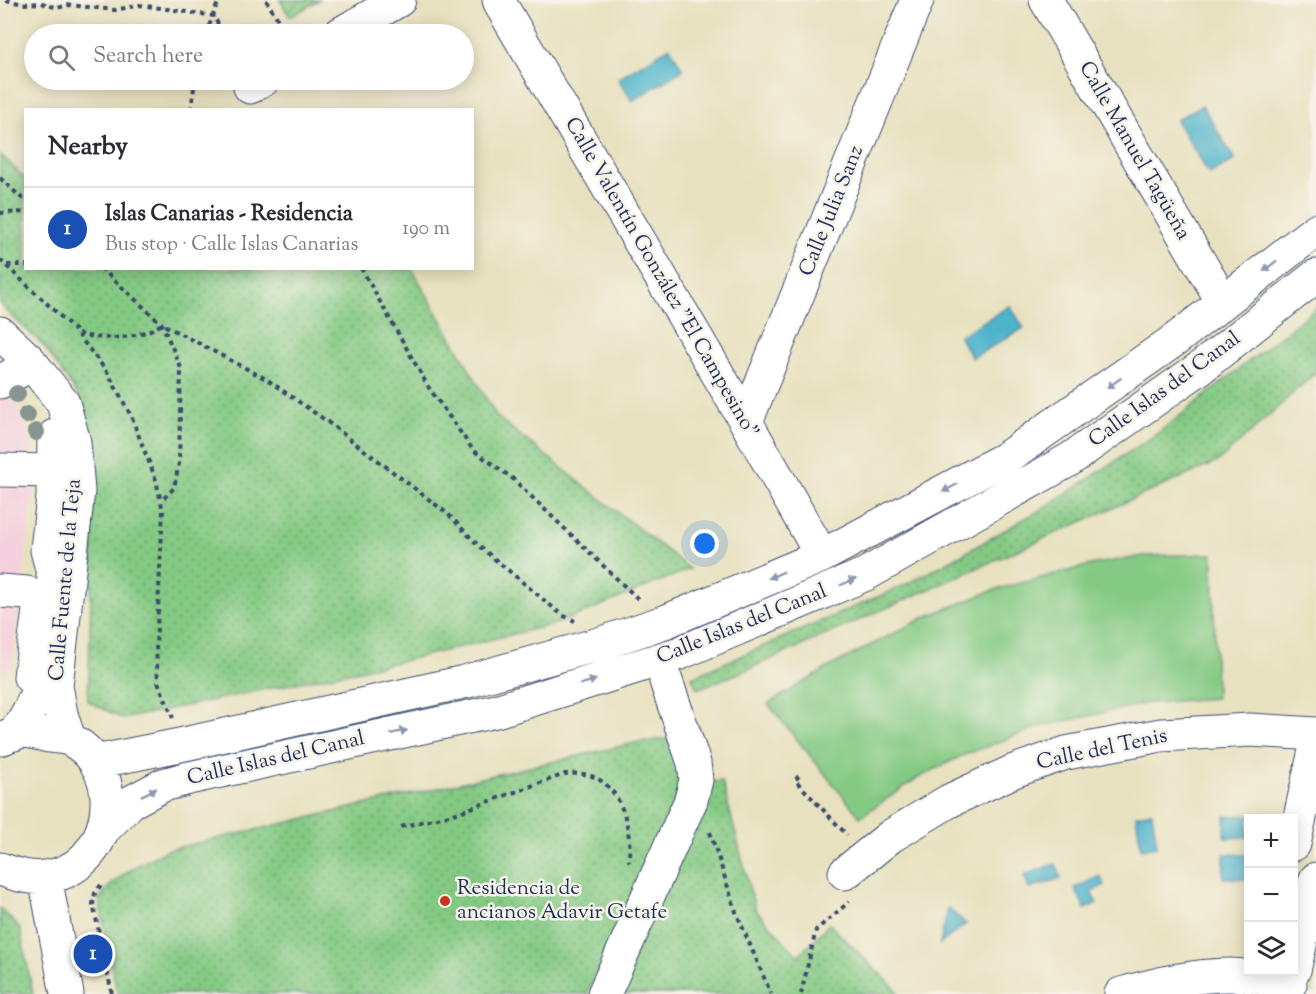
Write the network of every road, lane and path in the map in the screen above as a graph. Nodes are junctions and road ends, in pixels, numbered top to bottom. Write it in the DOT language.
graph roads {
  1 [pos="6,0"];
  2 [pos="219,0"];
  3 [pos="266,0"];
  4 [pos="399,0"];
  5 [pos="499,0"];
  6 [pos="917,0"];
  7 [pos="1046,0"];
  8 [pos="214,16"];
  9 [pos="210,24"];
  10 [pos="218,24"];
  11 [pos="281,24"];
  12 [pos="357,24"];
  13 [pos="194,90"];
  14 [pos="191,108"];
  15 [pos="0,178"];
  16 [pos="24,200"];
  17 [pos="24,212"];
  18 [pos="0,213"];
  19 [pos="1316,230"];
  20 [pos="0,260"];
  21 [pos="24,265"];
  22 [pos="6,266"];
  23 [pos="103,270"];
  24 [pos="362,270"];
  25 [pos="1316,276"];
  26 [pos="1223,302"];
  27 [pos="162,324"];
  28 [pos="0,333"];
  29 [pos="78,334"];
  30 [pos="30,362"];
  31 [pos="0,382"];
  32 [pos="746,422"];
  33 [pos="0,470"];
  34 [pos="54,471"];
  35 [pos="161,501"];
  36 [pos="822,555"];
  37 [pos="71,559"];
  38 [pos="0,591"];
  39 [pos="645,606"];
  40 [pos="578,623"];
  41 [pos="666,681"];
  42 [pos="1316,734"];
  43 [pos="5,737"];
  44 [pos="69,739"];
  45 [pos="180,745"];
  46 [pos="1316,746"];
  47 [pos="95,762"];
  48 [pos="691,800"];
  49 [pos="1298,823"];
  50 [pos="401,827"];
  51 [pos="104,829"];
  52 [pos="0,869"];
  53 [pos="628,869"];
  54 [pos="45,877"];
  55 [pos="1316,879"];
  56 [pos="848,887"];
  57 [pos="1279,981"];
  58 [pos="67,994"];
  59 [pos="604,994"];
  60 [pos="771,994"];
  61 [pos="801,994"];
  62 [pos="1121,994"];
  1 -- 8 [label="path"];
  2 -- 8 [label="path"];
  3 -- 11 [label="path"];
  4 -- 12 [label="street"];
  5 -- 32 [label="street, Calle Valentín González \"El Campesino\""];
  6 -- 32 [label="street, Calle Julia Sanz"];
  7 -- 26 [label="street, Calle Manuel Tagüeña"];
  8 -- 9 [label="path"];
  8 -- 10 [label="path"];
  13 -- 14 [label="path"];
  15 -- 16 [label="path"];
  17 -- 18 [label="path"];
  19 -- 26 [label="street, Calle Islas del Canal, one-way"];
  20 -- 22 [label="path"];
  21 -- 22 [label="path"];
  22 -- 29 [label="path"];
  23 -- 27 [label="path"];
  24 -- 39 [label="path"];
  51 -- 25 [label="street, Calle Islas del Canal, one-way"];
  26 -- 36 [label="street, Calle Islas del Canal, one-way"];
  27 -- 29 [label="path"];
  27 -- 35 [label="path"];
  27 -- 40 [label="path"];
  28 -- 30 [label="street, Calle Fuente de la Teja"];
  29 -- 35 [label="path"];
  30 -- 31 [label="street"];
  30 -- 34 [label="street, Calle Fuente de la Teja"];
  30 -- 37 [label="street, Calle Fuente de la Teja"];
  32 -- 36 [label="street, Calle Valentín González \"El Campesino\""];
  33 -- 34 [label="street"];
  34 -- 37 [label="street"];
  34 -- 43 [label="street, Calle Fuente de la Teja"];
  35 -- 45 [label="path"];
  36 -- 45 [label="street, Calle Islas del Canal, one-way"];
  37 -- 44 [label="street, Calle Fuente de la Teja"];
  38 -- 43 [label="street"];
  41 -- 48 [label="street"];
  42 -- 56 [label="street, Calle del Tenis"];
  43 -- 44 [label="street"];
  44 -- 47 [label="street"];
  45 -- 47 [label="street, Calle Islas del Canal"];
  46 -- 49 [label="street"];
  47 -- 51 [label="street"];
  48 -- 59 [label="street"];
  48 -- 60 [label="path"];
  50 -- 53 [label="path"];
  51 -- 54 [label="street, Calle Islas del Canal"];
  52 -- 54 [label="street"];
  54 -- 58 [label="street"];
  55 -- 57 [label="street"];
  56 -- 61 [label="path"];
  57 -- 62 [label="street"];
}
